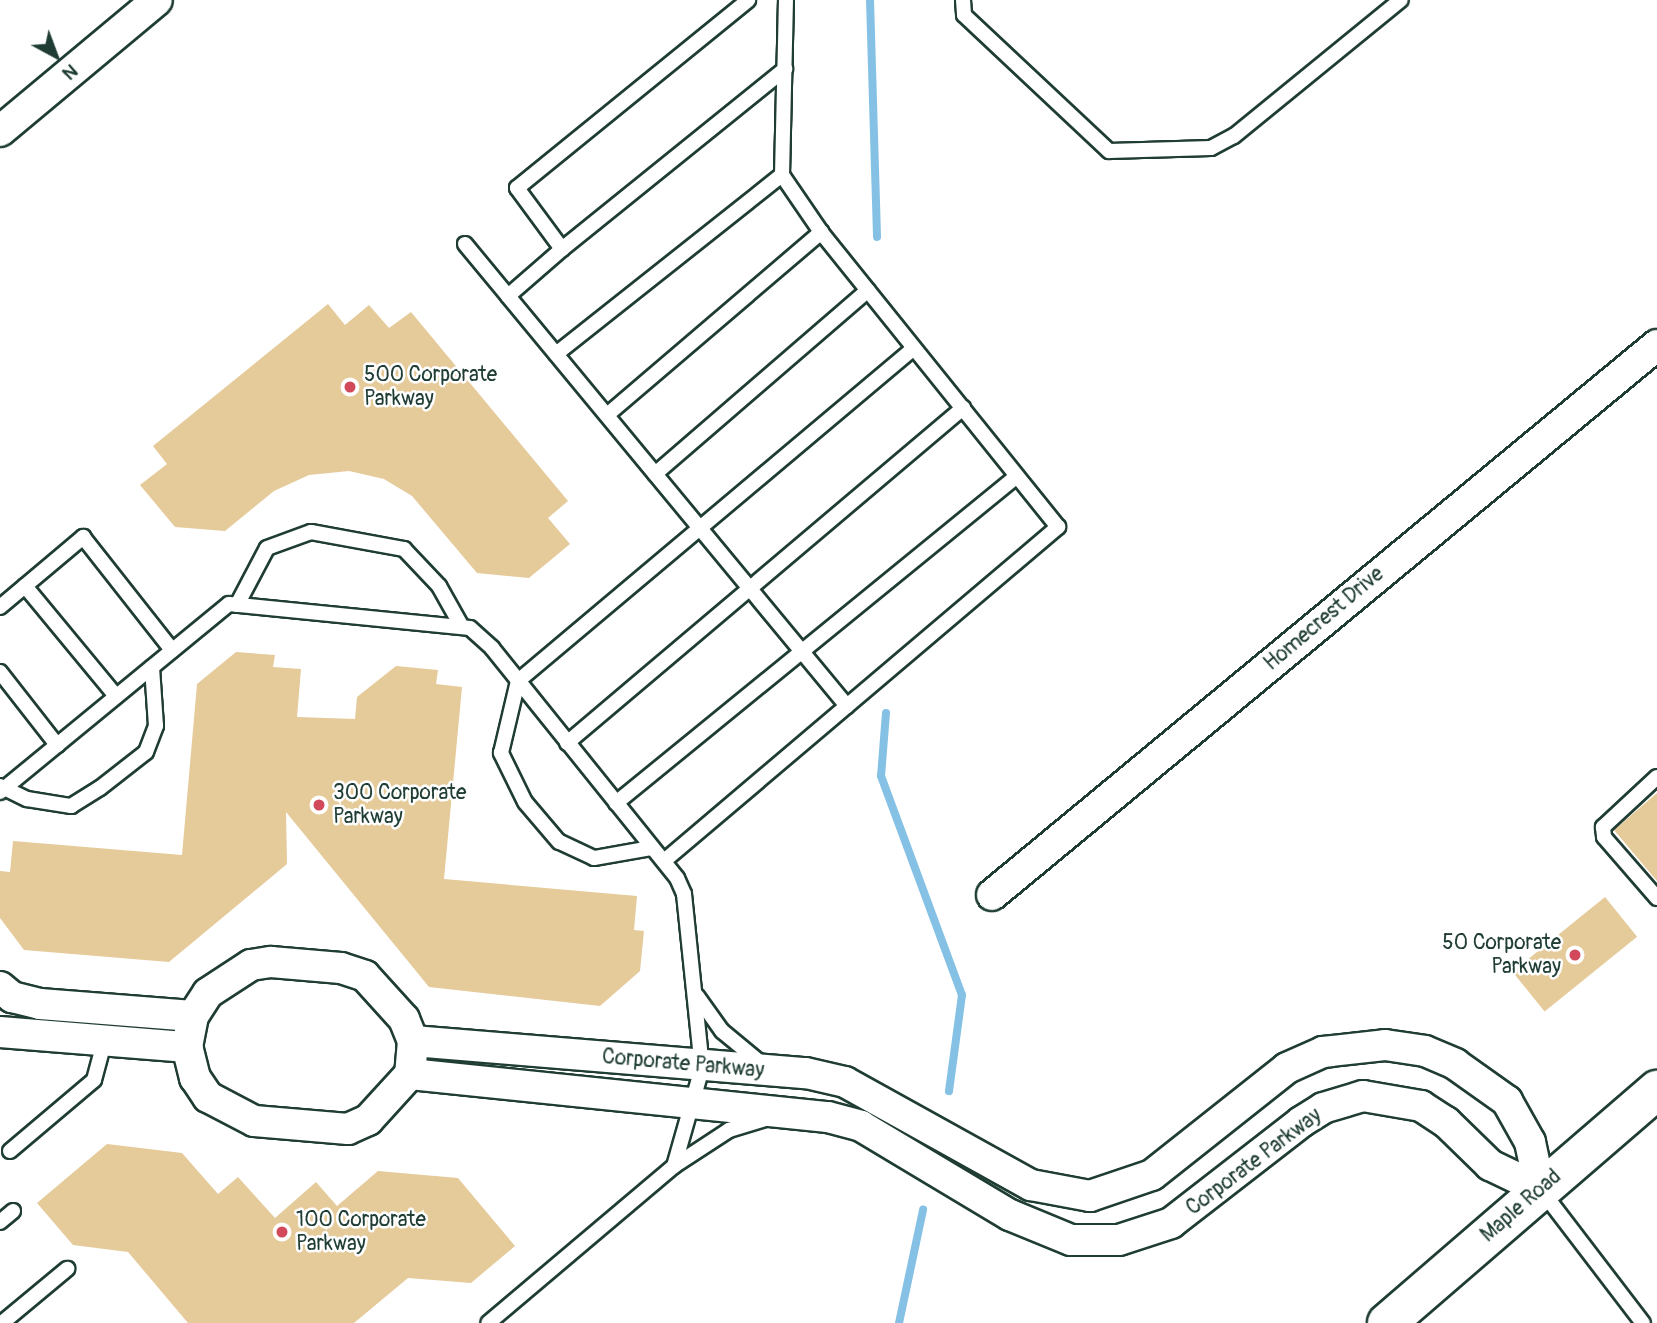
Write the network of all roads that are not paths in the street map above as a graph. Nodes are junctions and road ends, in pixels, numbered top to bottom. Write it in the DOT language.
graph roads {
  1 [pos="158,0"];
  2 [pos="748,0"];
  3 [pos="786,0"];
  4 [pos="964,0"];
  5 [pos="1401,0"];
  6 [pos="785,69"];
  7 [pos="0,131"];
  8 [pos="782,175"];
  9 [pos="821,232"];
  10 [pos="465,244"];
  11 [pos="562,249"];
  12 [pos="868,290"];
  13 [pos="508,296"];
  14 [pos="1657,345"];
  15 [pos="914,348"];
  16 [pos="556,354"];
  17 [pos="963,408"];
  18 [pos="607,415"];
  19 [pos="655,474"];
  20 [pos="1017,476"];
  21 [pos="702,530"];
  22 [pos="25,586"];
  23 [pos="750,589"];
  24 [pos="237,605"];
  25 [pos="0,607"];
  26 [pos="462,627"];
  27 [pos="172,650"];
  28 [pos="802,651"];
  29 [pos="152,667"];
  30 [pos="0,672"];
  31 [pos="518,681"];
  32 [pos="116,696"];
  33 [pos="847,706"];
  34 [pos="567,743"];
  35 [pos="57,745"];
  36 [pos="1657,778"];
  37 [pos="1,789"];
  38 [pos="616,803"];
  39 [pos="651,848"];
  40 [pos="664,861"];
  41 [pos="992,895"];
  42 [pos="1657,898"];
  43 [pos="0,987"];
  44 [pos="694,990"];
  45 [pos="107,1010"];
  46 [pos="193,1016"];
  47 [pos="0,1032"];
  48 [pos="105,1041"];
  49 [pos="413,1041"];
  50 [pos="187,1047"];
  51 [pos="702,1068"];
  52 [pos="783,1072"];
  53 [pos="410,1074"];
  54 [pos="1657,1090"];
  55 [pos="694,1104"];
  56 [pos="791,1114"];
  57 [pos="970,1148"];
  58 [pos="10,1151"];
  59 [pos="674,1166"];
  60 [pos="949,1178"];
  61 [pos="1540,1189"];
  62 [pos="13,1211"];
  63 [pos="0,1222"];
  64 [pos="66,1269"];
  65 [pos="2,1323"];
  66 [pos="488,1323"];
  67 [pos="1387,1323"];
  68 [pos="1643,1323"];
  1 -- 7 [label="street"];
  2 -- 11 [label="lane"];
  3 -- 6 [label="lane"];
  4 -- 5 [label="lane"];
  6 -- 8 [label="lane"];
  6 -- 11 [label="lane"];
  8 -- 9 [label="lane"];
  8 -- 16 [label="lane"];
  9 -- 12 [label="lane"];
  9 -- 18 [label="lane"];
  10 -- 13 [label="lane"];
  11 -- 13 [label="lane"];
  12 -- 15 [label="lane"];
  12 -- 19 [label="lane"];
  13 -- 16 [label="lane"];
  14 -- 41 [label="street, Homecrest Drive"];
  15 -- 17 [label="lane"];
  15 -- 21 [label="lane"];
  16 -- 18 [label="lane"];
  17 -- 20 [label="lane"];
  17 -- 23 [label="lane"];
  18 -- 19 [label="lane"];
  19 -- 21 [label="lane"];
  20 -- 28 [label="lane"];
  20 -- 33 [label="lane"];
  21 -- 23 [label="lane"];
  21 -- 31 [label="lane"];
  22 -- 25 [label="lane"];
  22 -- 27 [label="lane"];
  22 -- 32 [label="lane"];
  23 -- 28 [label="lane"];
  23 -- 34 [label="lane"];
  24 -- 26 [label="lane"];
  24 -- 26 [label="lane"];
  24 -- 27 [label="lane"];
  26 -- 31 [label="lane"];
  27 -- 29 [label="lane"];
  28 -- 33 [label="lane"];
  28 -- 38 [label="lane"];
  29 -- 32 [label="lane"];
  29 -- 37 [label="lane"];
  30 -- 35 [label="lane"];
  31 -- 34 [label="lane"];
  31 -- 39 [label="lane"];
  32 -- 35 [label="lane"];
  33 -- 40 [label="lane"];
  34 -- 38 [label="lane"];
  35 -- 37 [label="lane"];
  36 -- 42 [label="lane"];
  38 -- 39 [label="lane"];
  39 -- 40 [label="lane"];
  40 -- 44 [label="lane"];
  43 -- 45 [label="street"];
  44 -- 51 [label="lane"];
  44 -- 52 [label="lane"];
  45 -- 46 [label="street"];
  45 -- 48 [label="lane"];
  46 -- 49 [label="street"];
  46 -- 50 [label="street"];
  47 -- 48 [label="street"];
  48 -- 50 [label="street"];
  48 -- 58 [label="lane"];
  49 -- 51 [label="street, Corporate Parkway"];
  49 -- 53 [label="street"];
  50 -- 53 [label="street"];
  51 -- 52 [label="street, Corporate Parkway"];
  51 -- 55 [label="lane"];
  52 -- 57 [label="street, Corporate Parkway"];
  53 -- 55 [label="street, Corporate Parkway"];
  54 -- 61 [label="main road, Maple Road"];
  55 -- 56 [label="street, Corporate Parkway"];
  55 -- 59 [label="lane"];
  56 -- 59 [label="lane"];
  56 -- 60 [label="street, Corporate Parkway"];
  57 -- 60 [label="street"];
  57 -- 61 [label="street, Corporate Parkway"];
  59 -- 66 [label="lane"];
  60 -- 61 [label="street, Corporate Parkway"];
  61 -- 67 [label="main road, Maple Road"];
  61 -- 68 [label="lane"];
  62 -- 63 [label="lane"];
  64 -- 65 [label="lane"];
}
